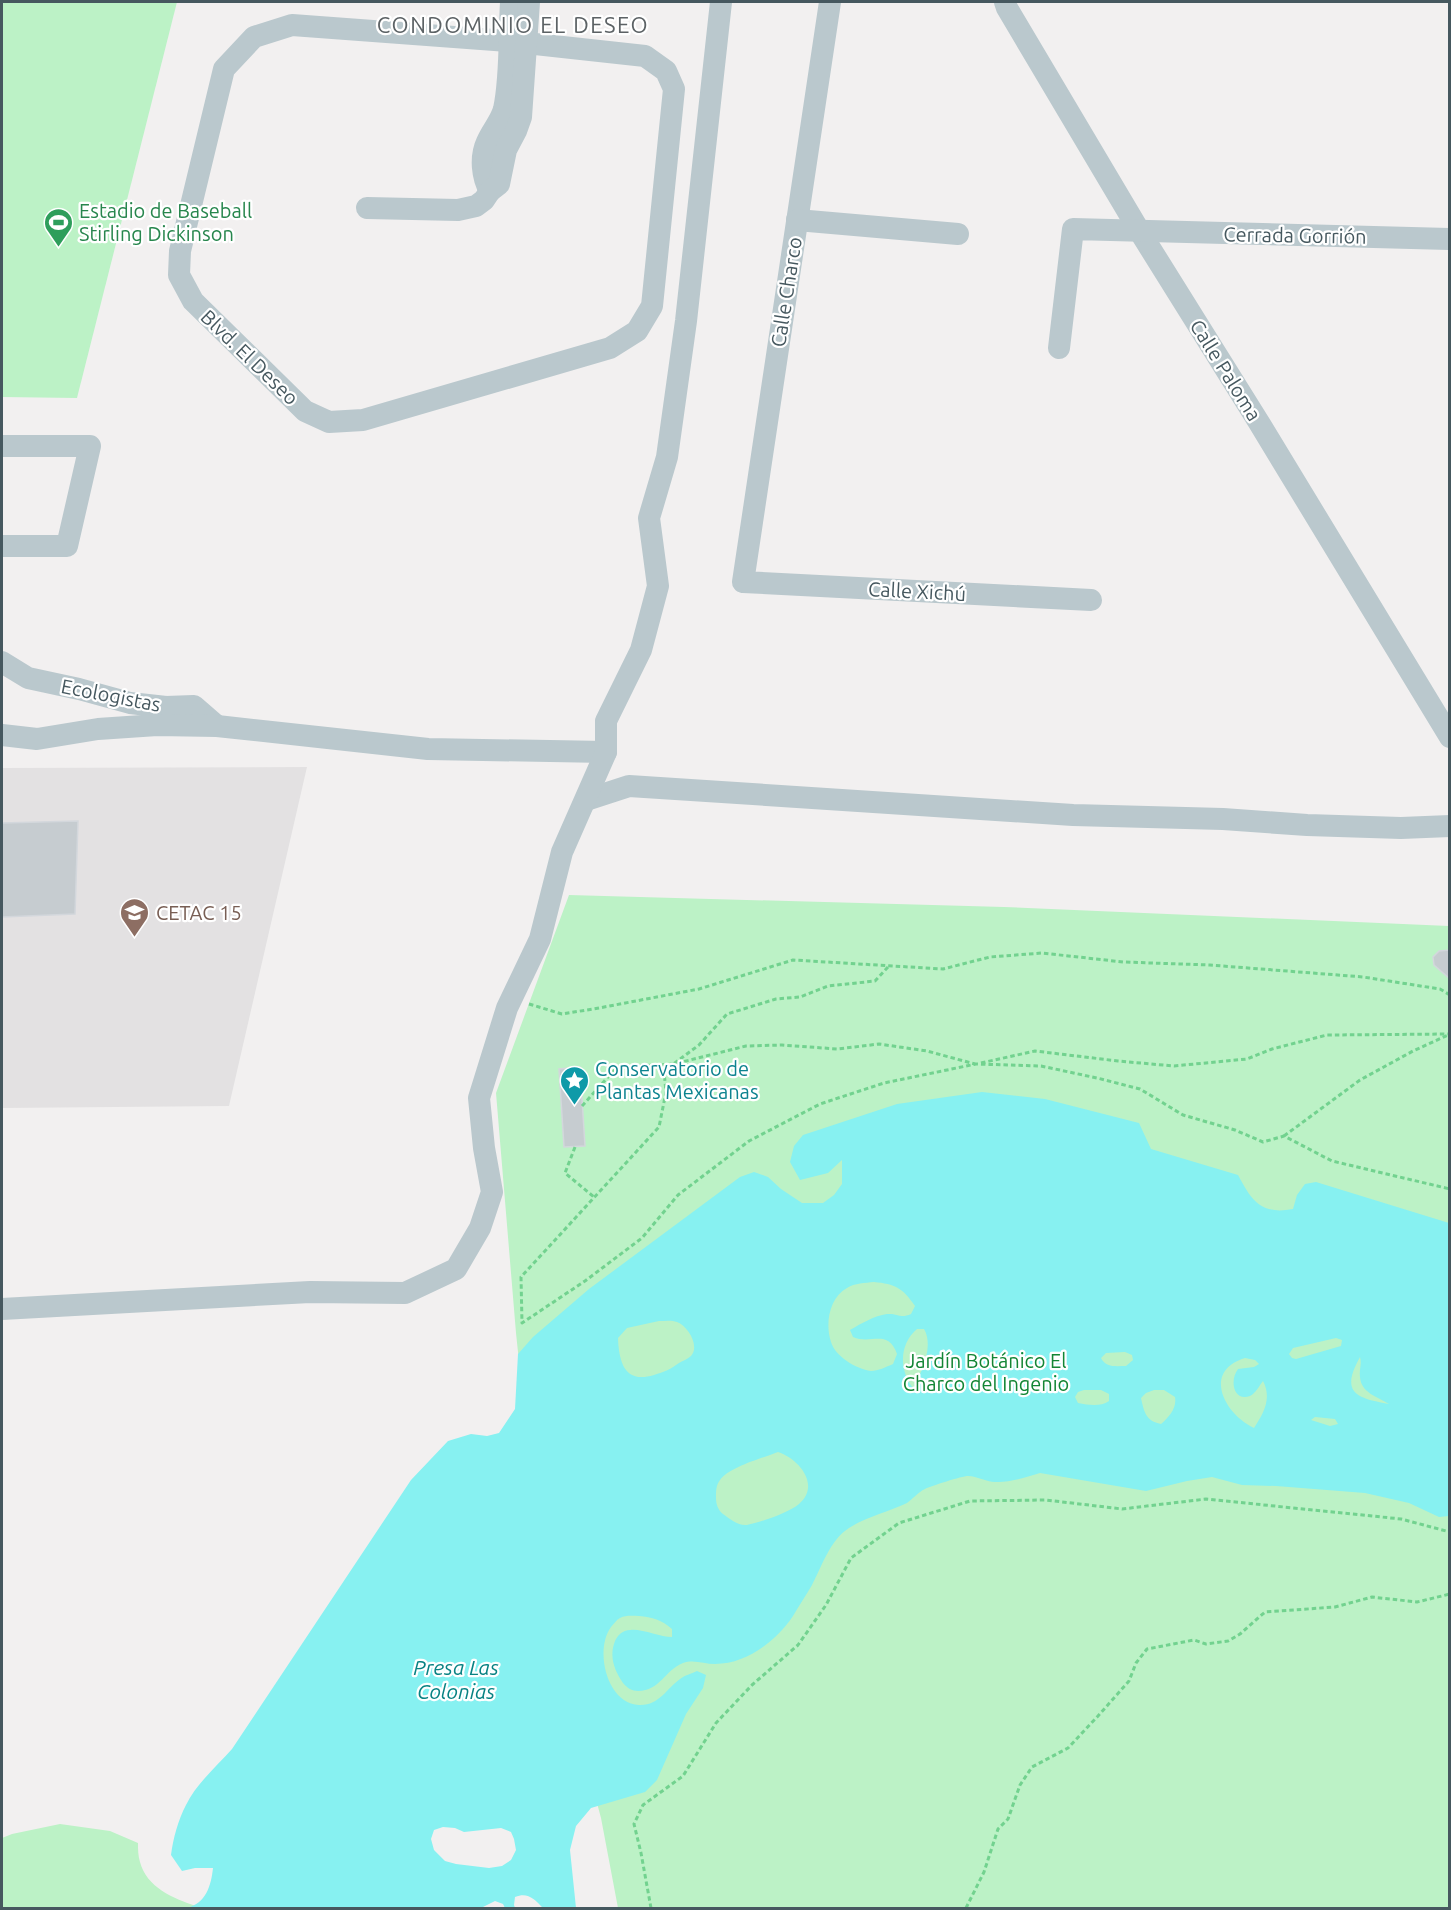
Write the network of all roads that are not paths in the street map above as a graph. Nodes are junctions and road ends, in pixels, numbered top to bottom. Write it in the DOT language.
graph roads {
  1 [pos="511,2"];
  2 [pos="529,2"];
  3 [pos="721,2"];
  4 [pos="830,2"];
  5 [pos="1005,2"];
  6 [pos="517,42"];
  7 [pos="367,208"];
  8 [pos="797,220"];
  9 [pos="1140,232"];
  10 [pos="958,234"];
  11 [pos="1449,238"];
  12 [pos="1059,348"];
  13 [pos="2,446"];
  14 [pos="2,546"];
  15 [pos="743,582"];
  16 [pos="1091,600"];
  17 [pos="2,662"];
  18 [pos="217,726"];
  19 [pos="2,735"];
  20 [pos="1449,737"];
  21 [pos="606,752"];
  22 [pos="586,800"];
  23 [pos="1449,826"];
  24 [pos="2,1309"];
  1 -- 6 [label="street"];
  2 -- 6 [label="street"];
  3 -- 21 [label="street"];
  4 -- 8 [label="street, Calle Charco"];
  5 -- 9 [label="street, Calle Paloma"];
  6 -- 6 [label="street, Blvd. El Deseo"];
  6 -- 7 [label="street"];
  8 -- 10 [label="street"];
  8 -- 15 [label="street, Calle Charco"];
  9 -- 11 [label="street, Cerrada Gorrión"];
  9 -- 12 [label="street, Cerrada Gorrión"];
  9 -- 20 [label="street, Calle Paloma"];
  13 -- 14 [label="street"];
  15 -- 16 [label="street, Calle Xichú"];
  17 -- 18 [label="street, Ecologistas"];
  18 -- 19 [label="street"];
  18 -- 21 [label="street"];
  21 -- 22 [label="street"];
  22 -- 23 [label="street"];
  22 -- 24 [label="street"];
}
